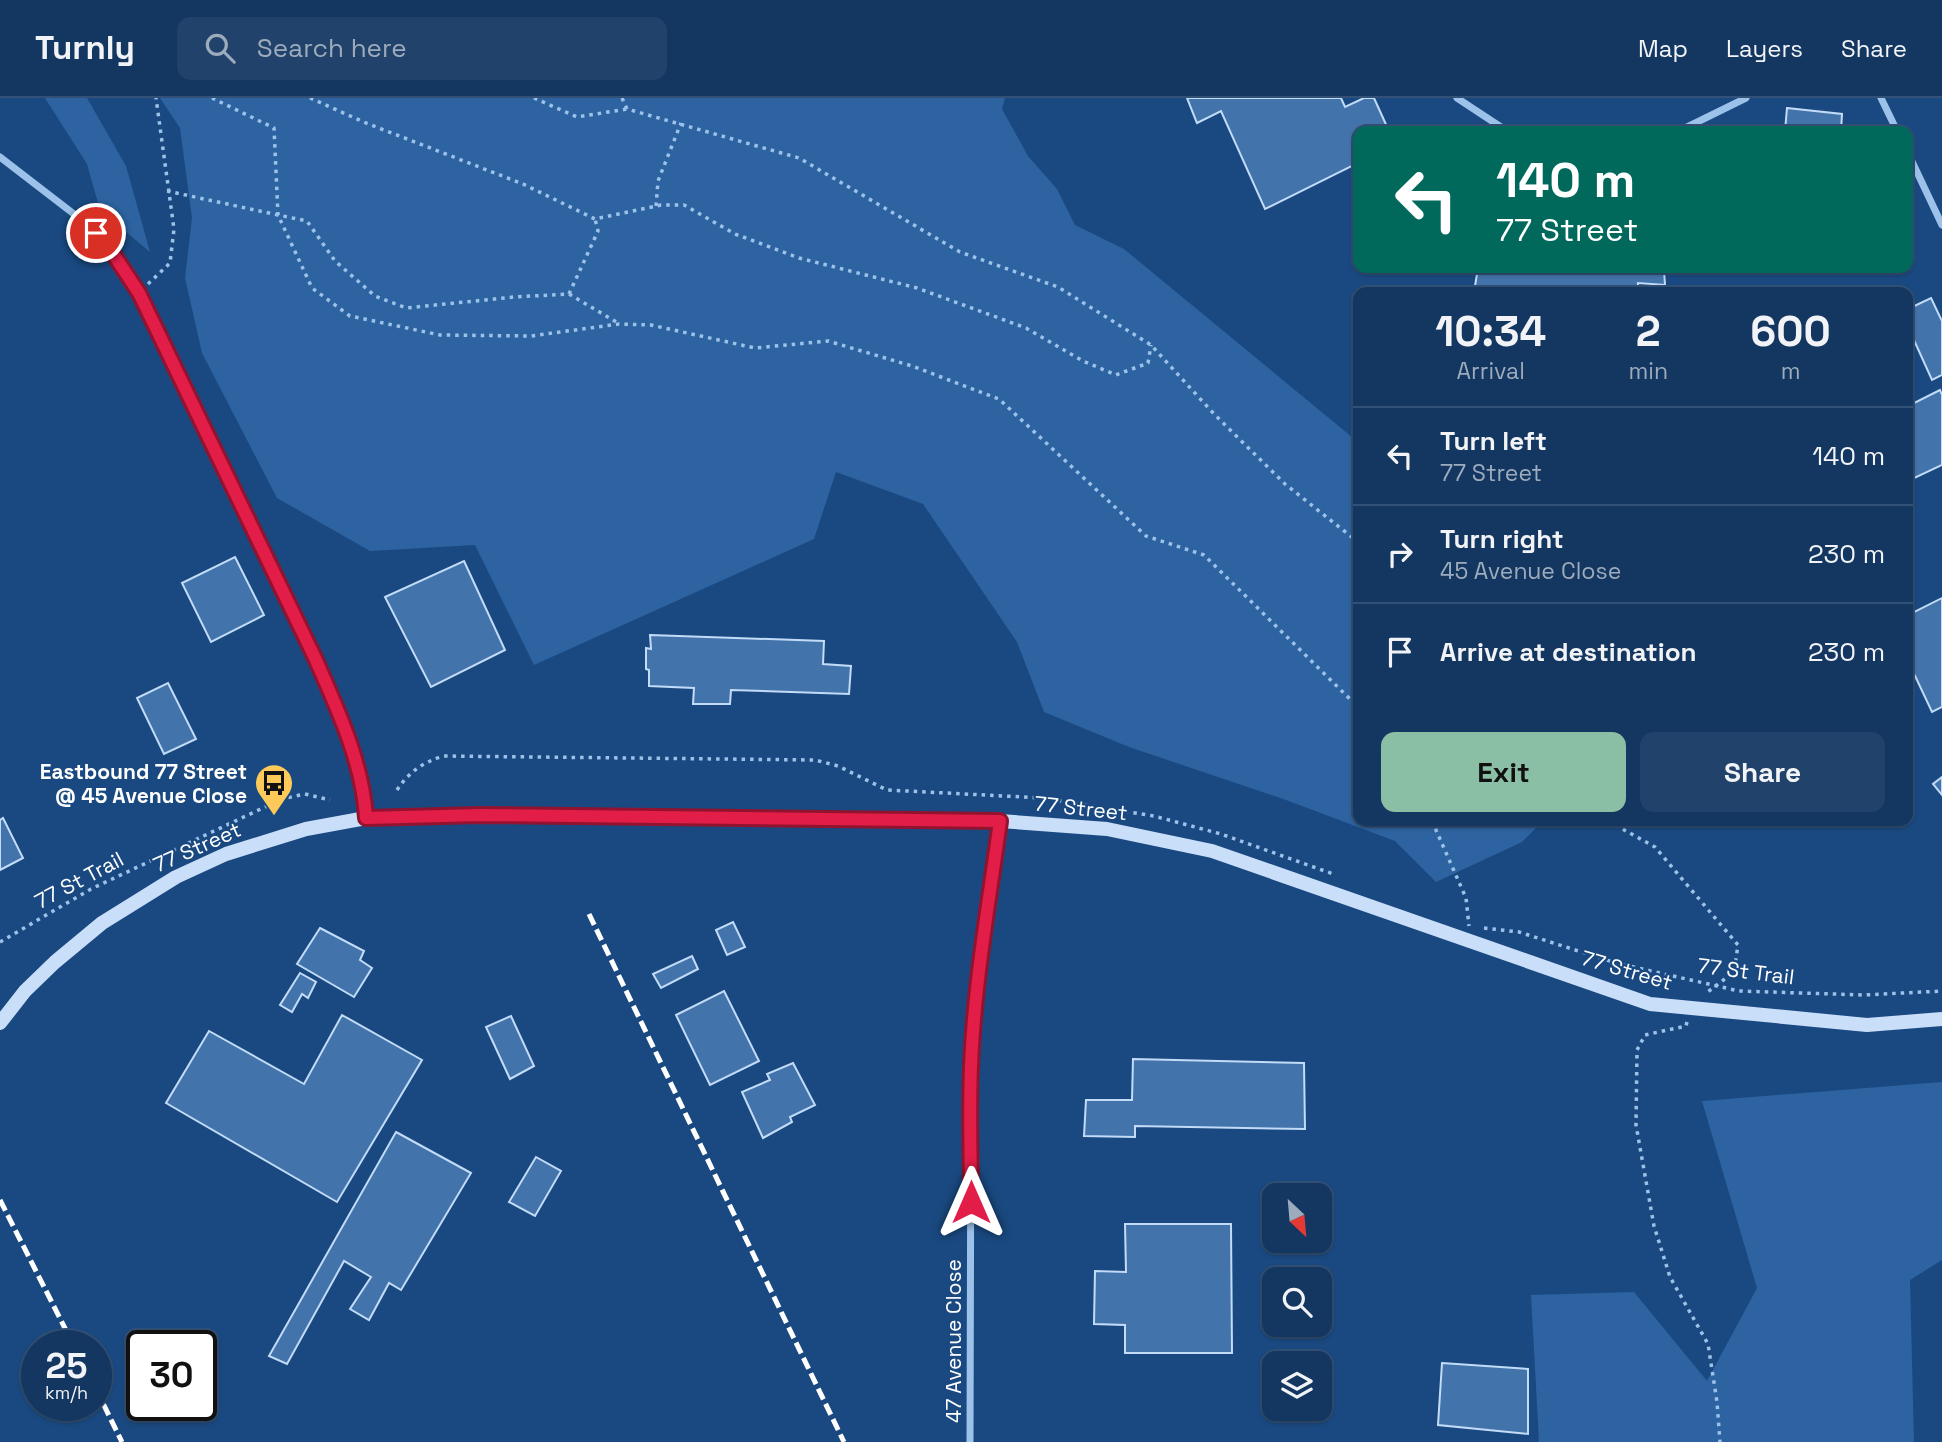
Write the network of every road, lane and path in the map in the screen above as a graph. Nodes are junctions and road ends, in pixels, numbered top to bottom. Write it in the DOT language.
graph roads {
  1 [pos="156,98"];
  2 [pos="212,98"];
  3 [pos="310,98"];
  4 [pos="534,98"];
  5 [pos="622,98"];
  6 [pos="1457,98"];
  7 [pos="1746,98"];
  8 [pos="1881,98"];
  9 [pos="627,109"];
  10 [pos="681,123"];
  11 [pos="1499,126"];
  12 [pos="1689,126"];
  13 [pos="1895,126"];
  14 [pos="0,157"];
  15 [pos="1913,164"];
  16 [pos="167,191"];
  17 [pos="656,206"];
  18 [pos="278,215"];
  19 [pos="595,219"];
  20 [pos="1942,225"];
  21 [pos="139,293"];
  22 [pos="569,294"];
  23 [pos="619,324"];
  24 [pos="1151,345"];
  25 [pos="1353,538"];
  26 [pos="1353,702"];
  27 [pos="330,800"];
  28 [pos="366,818"];
  29 [pos="1000,821"];
  30 [pos="1434,826"];
  31 [pos="1617,826"];
  32 [pos="1469,927"];
  33 [pos="0,942"];
  34 [pos="1471,942"];
  35 [pos="1715,986"];
  36 [pos="1942,991"];
  37 [pos="1688,1008"];
  38 [pos="1942,1019"];
  39 [pos="0,1023"];
  40 [pos="970,1442"];
  41 [pos="1720,1442"];
  1 -- 16 [label="path"];
  2 -- 18 [label="path"];
  3 -- 19 [label="path"];
  4 -- 9 [label="path"];
  5 -- 9 [label="path"];
  6 -- 11 [label="street"];
  7 -- 12 [label="street"];
  8 -- 13 [label="street"];
  9 -- 10 [label="path"];
  10 -- 17 [label="path"];
  10 -- 24 [label="path"];
  14 -- 21 [label="street"];
  15 -- 20 [label="street"];
  16 -- 18 [label="path"];
  16 -- 21 [label="path"];
  17 -- 19 [label="path"];
  17 -- 24 [label="path"];
  18 -- 22 [label="path"];
  18 -- 23 [label="path"];
  19 -- 22 [label="path"];
  21 -- 28 [label="street"];
  22 -- 23 [label="path"];
  23 -- 26 [label="path"];
  24 -- 25 [label="path"];
  27 -- 33 [label="path, 77 St Trail"];
  28 -- 29 [label="main road, 77 Street"];
  28 -- 39 [label="main road, 77 Street"];
  29 -- 34 [label="main road, 77 Street"];
  29 -- 40 [label="street, 47 Avenue Close"];
  30 -- 32 [label="path"];
  31 -- 35 [label="path"];
  32 -- 34 [label="path"];
  32 -- 35 [label="path, 77 St Trail"];
  34 -- 37 [label="main road, 77 Street"];
  35 -- 36 [label="path, 77 St Trail"];
  35 -- 37 [label="path"];
  37 -- 38 [label="main road, 77 Street"];
  37 -- 41 [label="path"];
}
